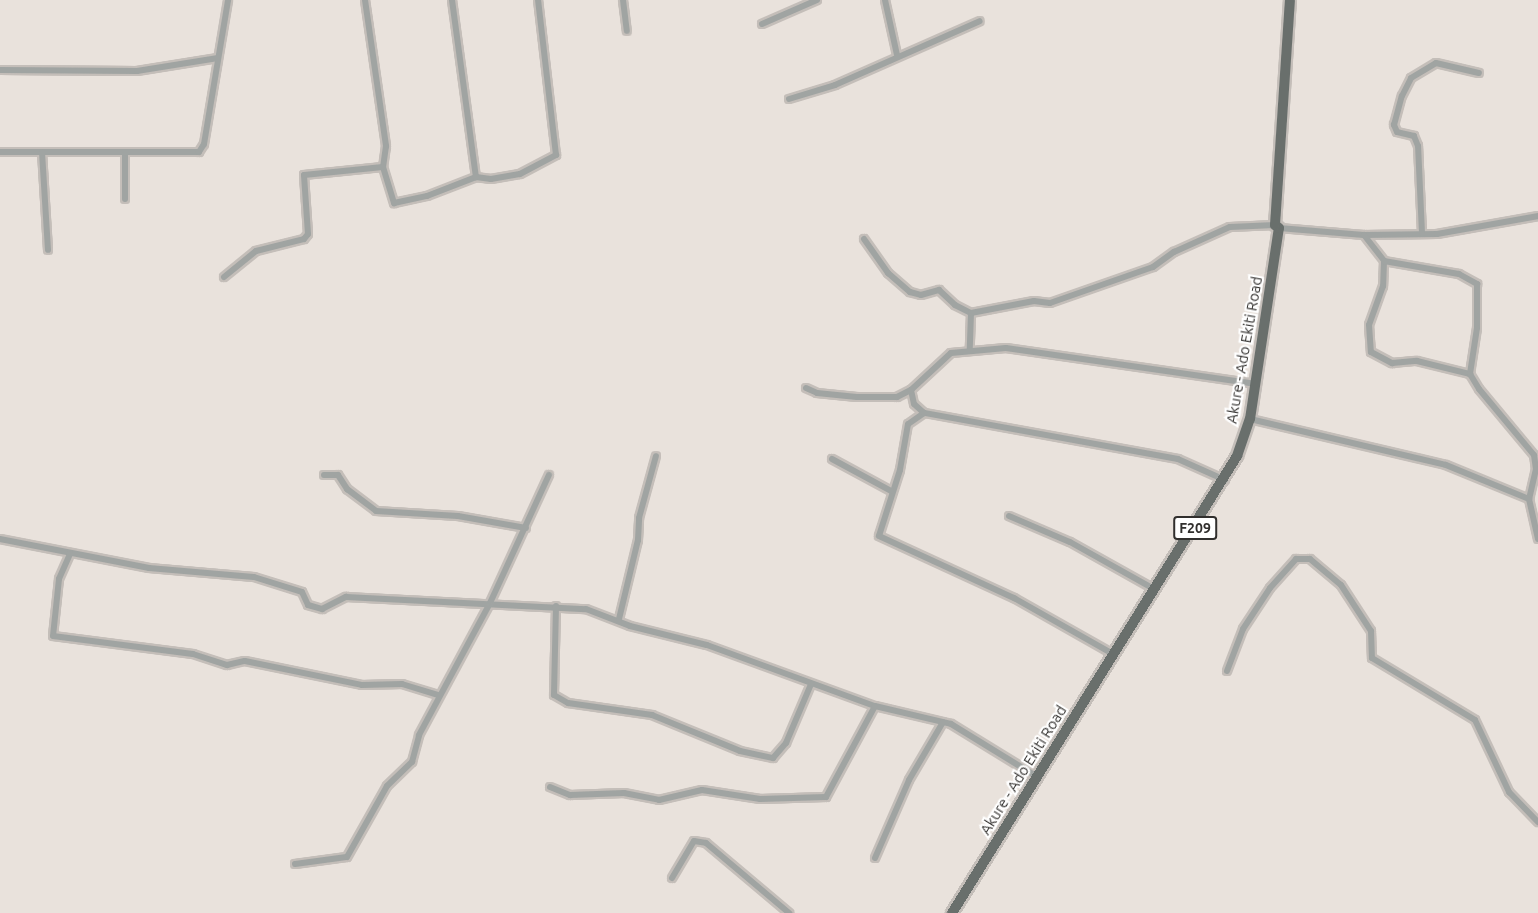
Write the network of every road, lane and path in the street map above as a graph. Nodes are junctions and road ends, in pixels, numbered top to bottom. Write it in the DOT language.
graph roads {
  1 [pos="228,0"];
  2 [pos="365,0"];
  3 [pos="452,0"];
  4 [pos="538,0"];
  5 [pos="623,0"];
  6 [pos="817,0"];
  7 [pos="885,0"];
  8 [pos="1290,0"];
  9 [pos="980,21"];
  10 [pos="762,24"];
  11 [pos="627,31"];
  12 [pos="897,56"];
  13 [pos="218,58"];
  14 [pos="0,70"];
  15 [pos="1479,73"];
  16 [pos="789,99"];
  17 [pos="0,152"];
  18 [pos="42,152"];
  19 [pos="125,155"];
  20 [pos="383,167"];
  21 [pos="476,177"];
  22 [pos="125,199"];
  23 [pos="1538,216"];
  24 [pos="1277,227"];
  25 [pos="1422,233"];
  26 [pos="1364,235"];
  27 [pos="864,239"];
  28 [pos="48,250"];
  29 [pos="1384,261"];
  30 [pos="224,277"];
  31 [pos="971,313"];
  32 [pos="970,350"];
  33 [pos="1470,374"];
  34 [pos="1256,384"];
  35 [pos="806,388"];
  36 [pos="911,390"];
  37 [pos="897,397"];
  38 [pos="914,404"];
  39 [pos="924,413"];
  40 [pos="1250,419"];
  41 [pos="656,456"];
  42 [pos="832,459"];
  43 [pos="324,475"];
  44 [pos="549,475"];
  45 [pos="1225,480"];
  46 [pos="891,491"];
  47 [pos="1529,499"];
  48 [pos="1008,516"];
  49 [pos="526,528"];
  50 [pos="0,539"];
  51 [pos="1538,539"];
  52 [pos="70,554"];
  53 [pos="1154,589"];
  54 [pos="490,603"];
  55 [pos="556,606"];
  56 [pos="620,619"];
  57 [pos="1113,654"];
  58 [pos="1227,671"];
  59 [pos="811,684"];
  60 [pos="439,695"];
  61 [pos="876,706"];
  62 [pos="943,722"];
  63 [pos="1036,776"];
  64 [pos="550,787"];
  65 [pos="1538,822"];
  66 [pos="875,858"];
  67 [pos="295,864"];
  68 [pos="672,878"];
  69 [pos="789,913"];
  70 [pos="952,913"];
  1 -- 13 [label="street"];
  2 -- 20 [label="street"];
  3 -- 21 [label="street"];
  4 -- 21 [label="street"];
  5 -- 11 [label="street"];
  6 -- 10 [label="street"];
  7 -- 12 [label="street"];
  8 -- 24 [label="main road, Akure - Ado Ekiti Road / F209"];
  9 -- 12 [label="street"];
  12 -- 16 [label="street"];
  13 -- 14 [label="street"];
  13 -- 19 [label="street"];
  15 -- 25 [label="street"];
  17 -- 18 [label="street"];
  18 -- 19 [label="street"];
  18 -- 28 [label="street"];
  19 -- 22 [label="street"];
  20 -- 21 [label="street"];
  20 -- 30 [label="street"];
  23 -- 25 [label="street"];
  24 -- 26 [label="street"];
  24 -- 31 [label="street"];
  24 -- 34 [label="main road, Akure - Ado Ekiti Road / F209"];
  25 -- 26 [label="street"];
  26 -- 29 [label="street"];
  27 -- 31 [label="street"];
  29 -- 33 [label="street"];
  29 -- 33 [label="street"];
  31 -- 32 [label="street"];
  32 -- 34 [label="street"];
  32 -- 36 [label="street"];
  33 -- 47 [label="street"];
  34 -- 40 [label="main road, Akure - Ado Ekiti Road / F209"];
  35 -- 37 [label="street"];
  36 -- 37 [label="street"];
  36 -- 38 [label="street"];
  37 -- 38 [label="street"];
  38 -- 39 [label="street"];
  39 -- 45 [label="street"];
  39 -- 46 [label="street"];
  40 -- 45 [label="main road, Akure - Ado Ekiti Road / F209"];
  40 -- 47 [label="street"];
  41 -- 56 [label="street"];
  42 -- 46 [label="street"];
  43 -- 49 [label="street"];
  44 -- 49 [label="street"];
  45 -- 53 [label="main road, Akure - Ado Ekiti Road / F209"];
  46 -- 57 [label="street"];
  47 -- 51 [label="street"];
  48 -- 53 [label="street"];
  49 -- 54 [label="street"];
  50 -- 52 [label="street"];
  52 -- 54 [label="street"];
  52 -- 60 [label="street"];
  53 -- 57 [label="main road, Akure - Ado Ekiti Road / F209"];
  54 -- 55 [label="street"];
  54 -- 60 [label="street"];
  55 -- 56 [label="street"];
  55 -- 59 [label="street"];
  56 -- 59 [label="street"];
  57 -- 63 [label="main road, Akure - Ado Ekiti Road / F209"];
  58 -- 65 [label="street"];
  59 -- 61 [label="street"];
  60 -- 67 [label="street"];
  61 -- 62 [label="street"];
  61 -- 64 [label="street"];
  62 -- 63 [label="street"];
  62 -- 66 [label="street"];
  63 -- 70 [label="main road, Akure - Ado Ekiti Road / F209"];
  68 -- 69 [label="street"];
}
